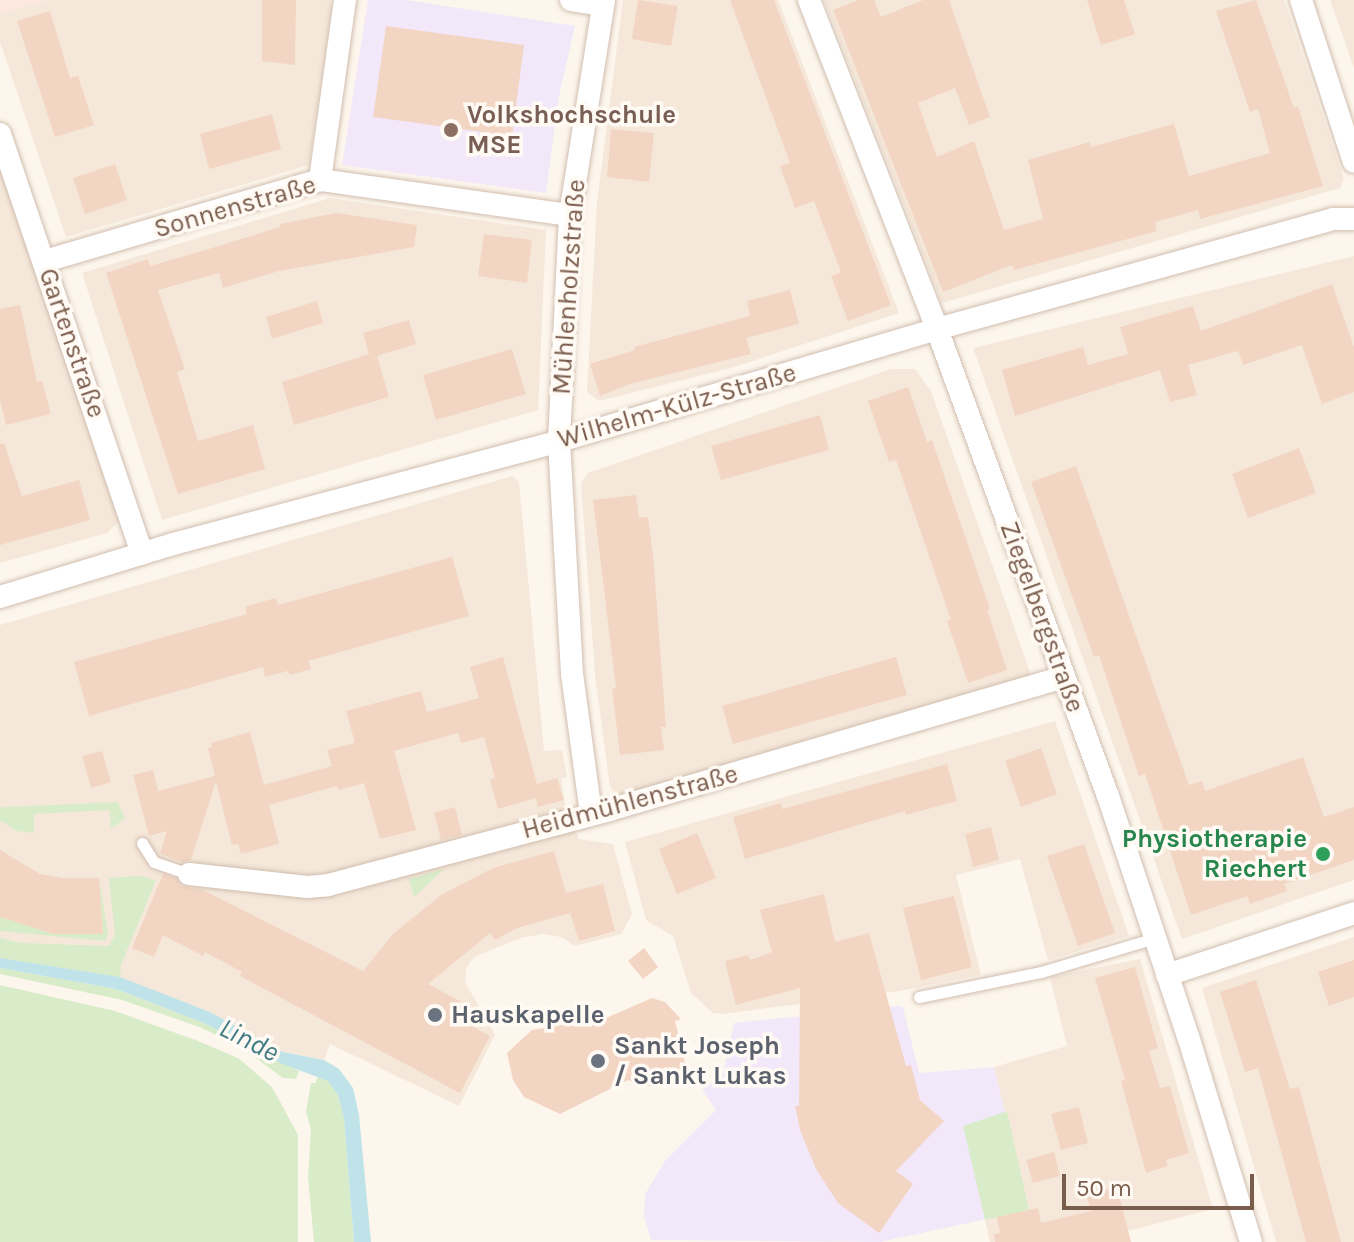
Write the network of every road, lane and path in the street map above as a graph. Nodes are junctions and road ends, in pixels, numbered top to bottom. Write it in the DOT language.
graph roads {
  1 [pos="345,0"];
  2 [pos="571,0"];
  3 [pos="809,0"];
  4 [pos="1301,0"];
  5 [pos="603,2"];
  6 [pos="0,134"];
  7 [pos="1354,162"];
  8 [pos="320,180"];
  9 [pos="570,215"];
  10 [pos="1354,219"];
  11 [pos="45,261"];
  12 [pos="937,329"];
  13 [pos="559,441"];
  14 [pos="142,554"];
  15 [pos="0,597"];
  16 [pos="1064,677"];
  17 [pos="591,814"];
  18 [pos="142,843"];
  19 [pos="189,874"];
  20 [pos="1354,913"];
  21 [pos="1155,938"];
  22 [pos="1167,975"];
  23 [pos="919,997"];
  24 [pos="1251,1242"];
  1 -- 8 [label="street"];
  2 -- 5 [label="street"];
  3 -- 12 [label="street, Ziegelbergstraße"];
  4 -- 7 [label="street"];
  5 -- 9 [label="street, Mühlenholzstraße"];
  6 -- 11 [label="street, Gartenstraße"];
  8 -- 9 [label="street, Sonnenstraße"];
  8 -- 11 [label="street, Sonnenstraße"];
  9 -- 13 [label="street, Mühlenholzstraße"];
  10 -- 12 [label="street, Wilhelm-Külz-Straße"];
  11 -- 14 [label="street, Gartenstraße"];
  12 -- 13 [label="street, Wilhelm-Külz-Straße"];
  12 -- 16 [label="street, Ziegelbergstraße"];
  13 -- 14 [label="street, Wilhelm-Külz-Straße"];
  13 -- 17 [label="street, Mühlenholzstraße"];
  14 -- 15 [label="street, Wilhelm-Külz-Straße"];
  16 -- 17 [label="street, Heidmühlenstraße"];
  16 -- 21 [label="street, Ziegelbergstraße"];
  17 -- 19 [label="street, Heidmühlenstraße"];
  18 -- 19 [label="lane"];
  20 -- 22 [label="street"];
  21 -- 22 [label="street, Ziegelbergstraße"];
  21 -- 23 [label="lane"];
  22 -- 24 [label="street, Ziegelbergstraße"];
}
